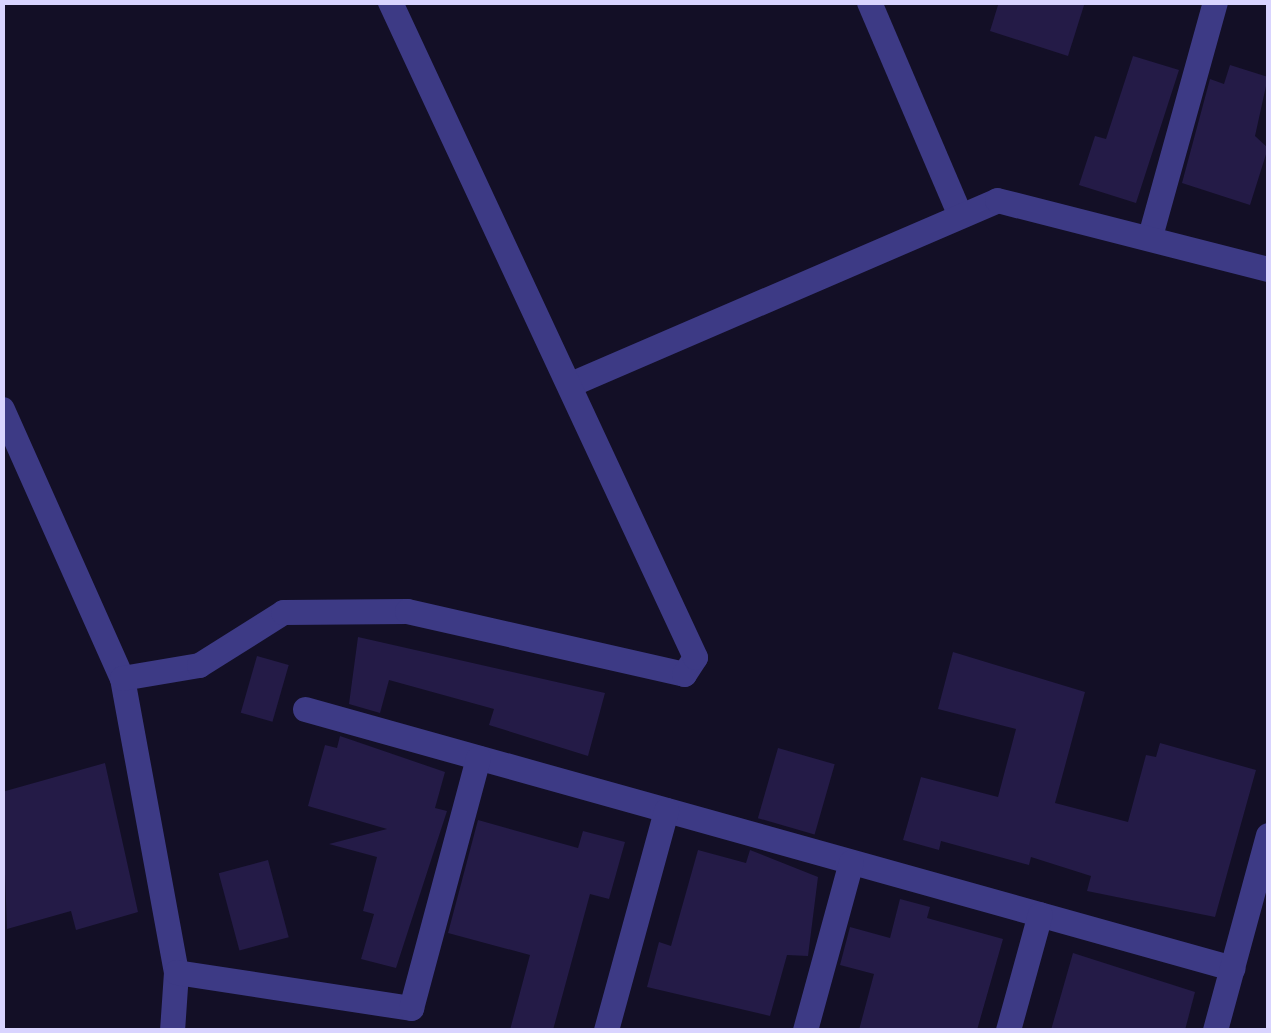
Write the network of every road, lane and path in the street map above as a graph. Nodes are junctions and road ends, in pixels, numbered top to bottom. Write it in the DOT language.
graph roads {
  1 [pos="390,2"];
  2 [pos="869,2"];
  3 [pos="1214,2"];
  4 [pos="960,215"];
  5 [pos="1150,236"];
  6 [pos="1268,269"];
  7 [pos="573,383"];
  8 [pos="2,408"];
  9 [pos="122,678"];
  10 [pos="304,710"];
  11 [pos="478,758"];
  12 [pos="666,810"];
  13 [pos="1268,835"];
  14 [pos="850,862"];
  15 [pos="1040,914"];
  16 [pos="1232,968"];
  17 [pos="176,972"];
  18 [pos="172,1030"];
  19 [pos="606,1030"];
  20 [pos="804,1030"];
  21 [pos="1008,1030"];
  22 [pos="1216,1030"];
  1 -- 7 [label="street"];
  2 -- 4 [label="street"];
  3 -- 5 [label="street"];
  4 -- 5 [label="street"];
  4 -- 7 [label="street"];
  5 -- 6 [label="street"];
  7 -- 9 [label="street"];
  8 -- 9 [label="street"];
  9 -- 17 [label="street"];
  10 -- 11 [label="street"];
  11 -- 12 [label="street"];
  11 -- 17 [label="street"];
  12 -- 14 [label="street"];
  12 -- 19 [label="street"];
  13 -- 16 [label="street"];
  14 -- 15 [label="street"];
  14 -- 20 [label="street"];
  15 -- 16 [label="street"];
  15 -- 21 [label="street"];
  16 -- 22 [label="street"];
  17 -- 18 [label="street"];
}
